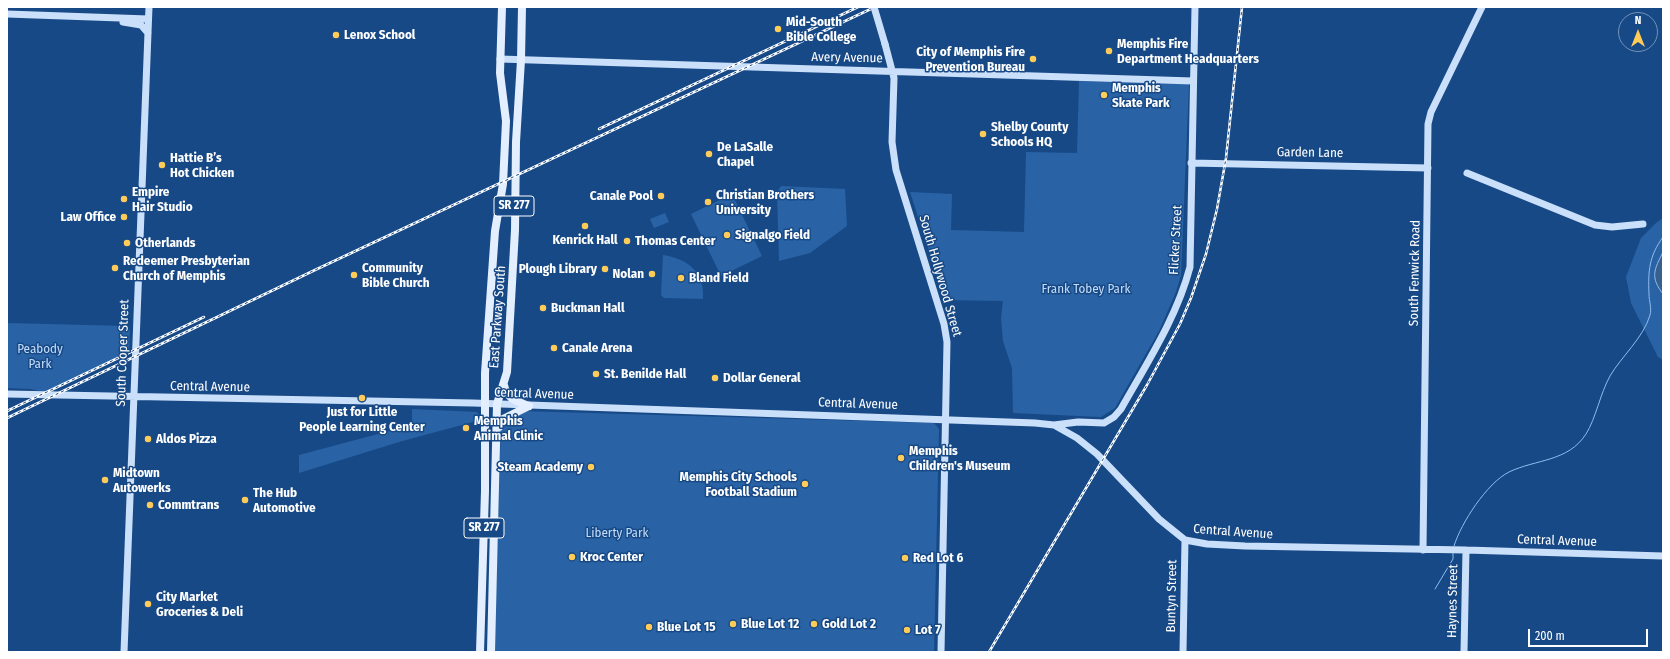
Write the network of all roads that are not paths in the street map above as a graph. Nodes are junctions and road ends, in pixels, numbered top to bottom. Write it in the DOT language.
graph roads {
  1 [pos="148,7"];
  2 [pos="502,7"];
  3 [pos="522,7"];
  4 [pos="874,7"];
  5 [pos="1195,7"];
  6 [pos="1482,8"];
  7 [pos="7,14"];
  8 [pos="110,17"];
  9 [pos="148,19"];
  10 [pos="148,33"];
  11 [pos="500,59"];
  12 [pos="521,60"];
  13 [pos="893,71"];
  14 [pos="1193,80"];
  15 [pos="1191,163"];
  16 [pos="1428,168"];
  17 [pos="1467,173"];
  18 [pos="1643,224"];
  19 [pos="504,384"];
  20 [pos="7,394"];
  21 [pos="134,398"];
  22 [pos="484,404"];
  23 [pos="497,404"];
  24 [pos="529,406"];
  25 [pos="945,418"];
  26 [pos="1054,425"];
  27 [pos="497,432"];
  28 [pos="1185,540"];
  29 [pos="1423,550"];
  30 [pos="1466,550"];
  31 [pos="1663,556"];
  32 [pos="124,652"];
  33 [pos="480,652"];
  34 [pos="491,652"];
  35 [pos="940,652"];
  36 [pos="1183,652"];
  37 [pos="1464,652"];
  1 -- 9 [label="main road, South Cooper Street"];
  2 -- 11 [label="main road, East Parkway South / SR 277"];
  3 -- 12 [label="main road, East Parkway South / SR 277"];
  4 -- 13 [label="main road, South Hollywood Street, bridge"];
  5 -- 14 [label="main road, Flicker Street"];
  6 -- 16 [label="main road, South Fenwick Road"];
  7 -- 8 [label="main road"];
  8 -- 9 [label="main road"];
  8 -- 10 [label="main road"];
  9 -- 10 [label="main road, South Cooper Street"];
  10 -- 21 [label="main road, South Cooper Street"];
  11 -- 12 [label="main road, Avery Avenue"];
  11 -- 22 [label="main road, East Parkway South / SR 277"];
  12 -- 13 [label="main road, Avery Avenue"];
  12 -- 19 [label="main road, East Parkway South / SR 277"];
  13 -- 14 [label="main road, Avery Avenue"];
  13 -- 25 [label="main road, South Hollywood Street"];
  14 -- 15 [label="main road, Flicker Street"];
  15 -- 16 [label="main road, Garden Lane"];
  15 -- 26 [label="main road, Flicker Street"];
  16 -- 29 [label="main road, South Fenwick Road"];
  17 -- 18 [label="main road"];
  19 -- 23 [label="main road, East Parkway South / SR 277"];
  19 -- 24 [label="main road"];
  20 -- 21 [label="main road, Central Avenue"];
  21 -- 22 [label="main road, Central Avenue"];
  21 -- 32 [label="main road, South Cooper Street"];
  22 -- 23 [label="main road, Central Avenue"];
  22 -- 33 [label="main road, East Parkway South / SR 277"];
  23 -- 24 [label="main road, Central Avenue"];
  23 -- 27 [label="main road, East Parkway South / SR 277"];
  24 -- 25 [label="main road, Central Avenue"];
  24 -- 27 [label="main road"];
  25 -- 26 [label="main road, Central Avenue"];
  25 -- 35 [label="main road, South Hollywood Street"];
  26 -- 28 [label="main road, Central Avenue"];
  27 -- 34 [label="main road, East Parkway South / SR 277"];
  28 -- 29 [label="main road, Central Avenue"];
  28 -- 36 [label="main road, Buntyn Street"];
  29 -- 30 [label="main road, Central Avenue"];
  30 -- 31 [label="main road, Central Avenue"];
  30 -- 37 [label="main road, Haynes Street"];
}
